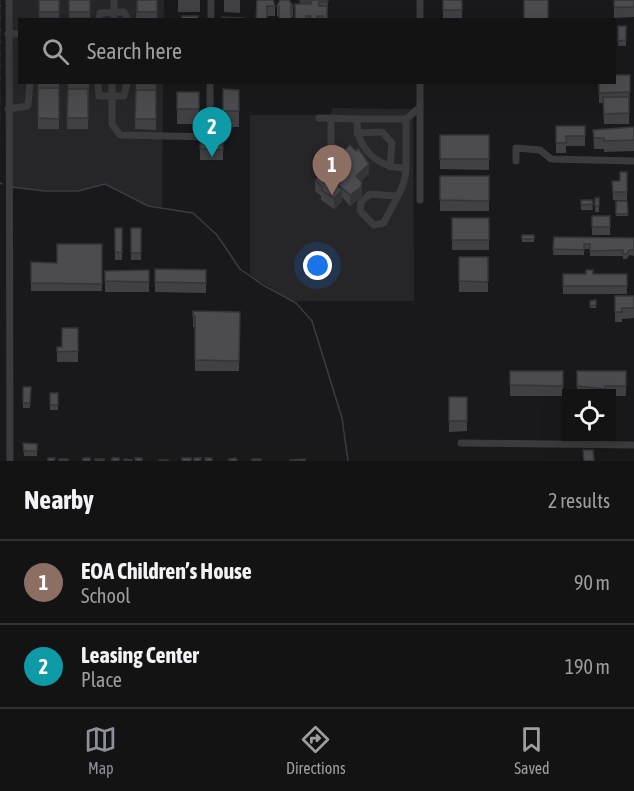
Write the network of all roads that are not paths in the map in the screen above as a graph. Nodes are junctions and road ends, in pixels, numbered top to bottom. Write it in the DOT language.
graph roads {
  1 [pos="9,0"];
  2 [pos="114,0"];
  3 [pos="211,0"];
  4 [pos="420,0"];
  5 [pos="114,16"];
  6 [pos="99,18"];
  7 [pos="127,18"];
  8 [pos="211,18"];
  9 [pos="420,18"];
  10 [pos="8,34"];
  11 [pos="18,34"];
  12 [pos="4,49"];
  13 [pos="30,84"];
  14 [pos="98,84"];
  15 [pos="112,84"];
  16 [pos="127,84"];
  17 [pos="210,84"];
  18 [pos="420,84"];
  19 [pos="112,96"];
  20 [pos="420,106"];
  21 [pos="8,109"];
  22 [pos="319,118"];
  23 [pos="331,118"];
  24 [pos="357,119"];
  25 [pos="406,119"];
  26 [pos="357,133"];
  27 [pos="0,136"];
  28 [pos="8,143"];
  29 [pos="339,157"];
  30 [pos="516,161"];
  31 [pos="634,161"];
  32 [pos="390,167"];
  33 [pos="406,168"];
  34 [pos="395,196"];
  35 [pos="420,200"];
  36 [pos="4,296"];
  37 [pos="461,443"];
  38 [pos="634,445"];
  39 [pos="10,461"];
  1 -- 10 [label="street"];
  2 -- 5 [label="street"];
  3 -- 8 [label="street"];
  4 -- 9 [label="street"];
  5 -- 6 [label="street"];
  5 -- 7 [label="street"];
  10 -- 11 [label="street"];
  10 -- 12 [label="street"];
  12 -- 21 [label="street"];
  13 -- 21 [label="street"];
  14 -- 19 [label="street"];
  15 -- 19 [label="street"];
  16 -- 19 [label="street"];
  17 -- 19 [label="street"];
  18 -- 20 [label="street"];
  20 -- 25 [label="street"];
  20 -- 35 [label="street"];
  21 -- 28 [label="street"];
  22 -- 23 [label="street"];
  23 -- 24 [label="street"];
  23 -- 29 [label="street"];
  24 -- 25 [label="street"];
  24 -- 26 [label="street"];
  25 -- 33 [label="street"];
  26 -- 32 [label="street"];
  26 -- 32 [label="street"];
  27 -- 28 [label="street"];
  28 -- 36 [label="street"];
  30 -- 31 [label="street"];
  32 -- 33 [label="street"];
  33 -- 34 [label="street"];
  34 -- 34 [label="street"];
  36 -- 39 [label="street"];
  37 -- 38 [label="street"];
}
